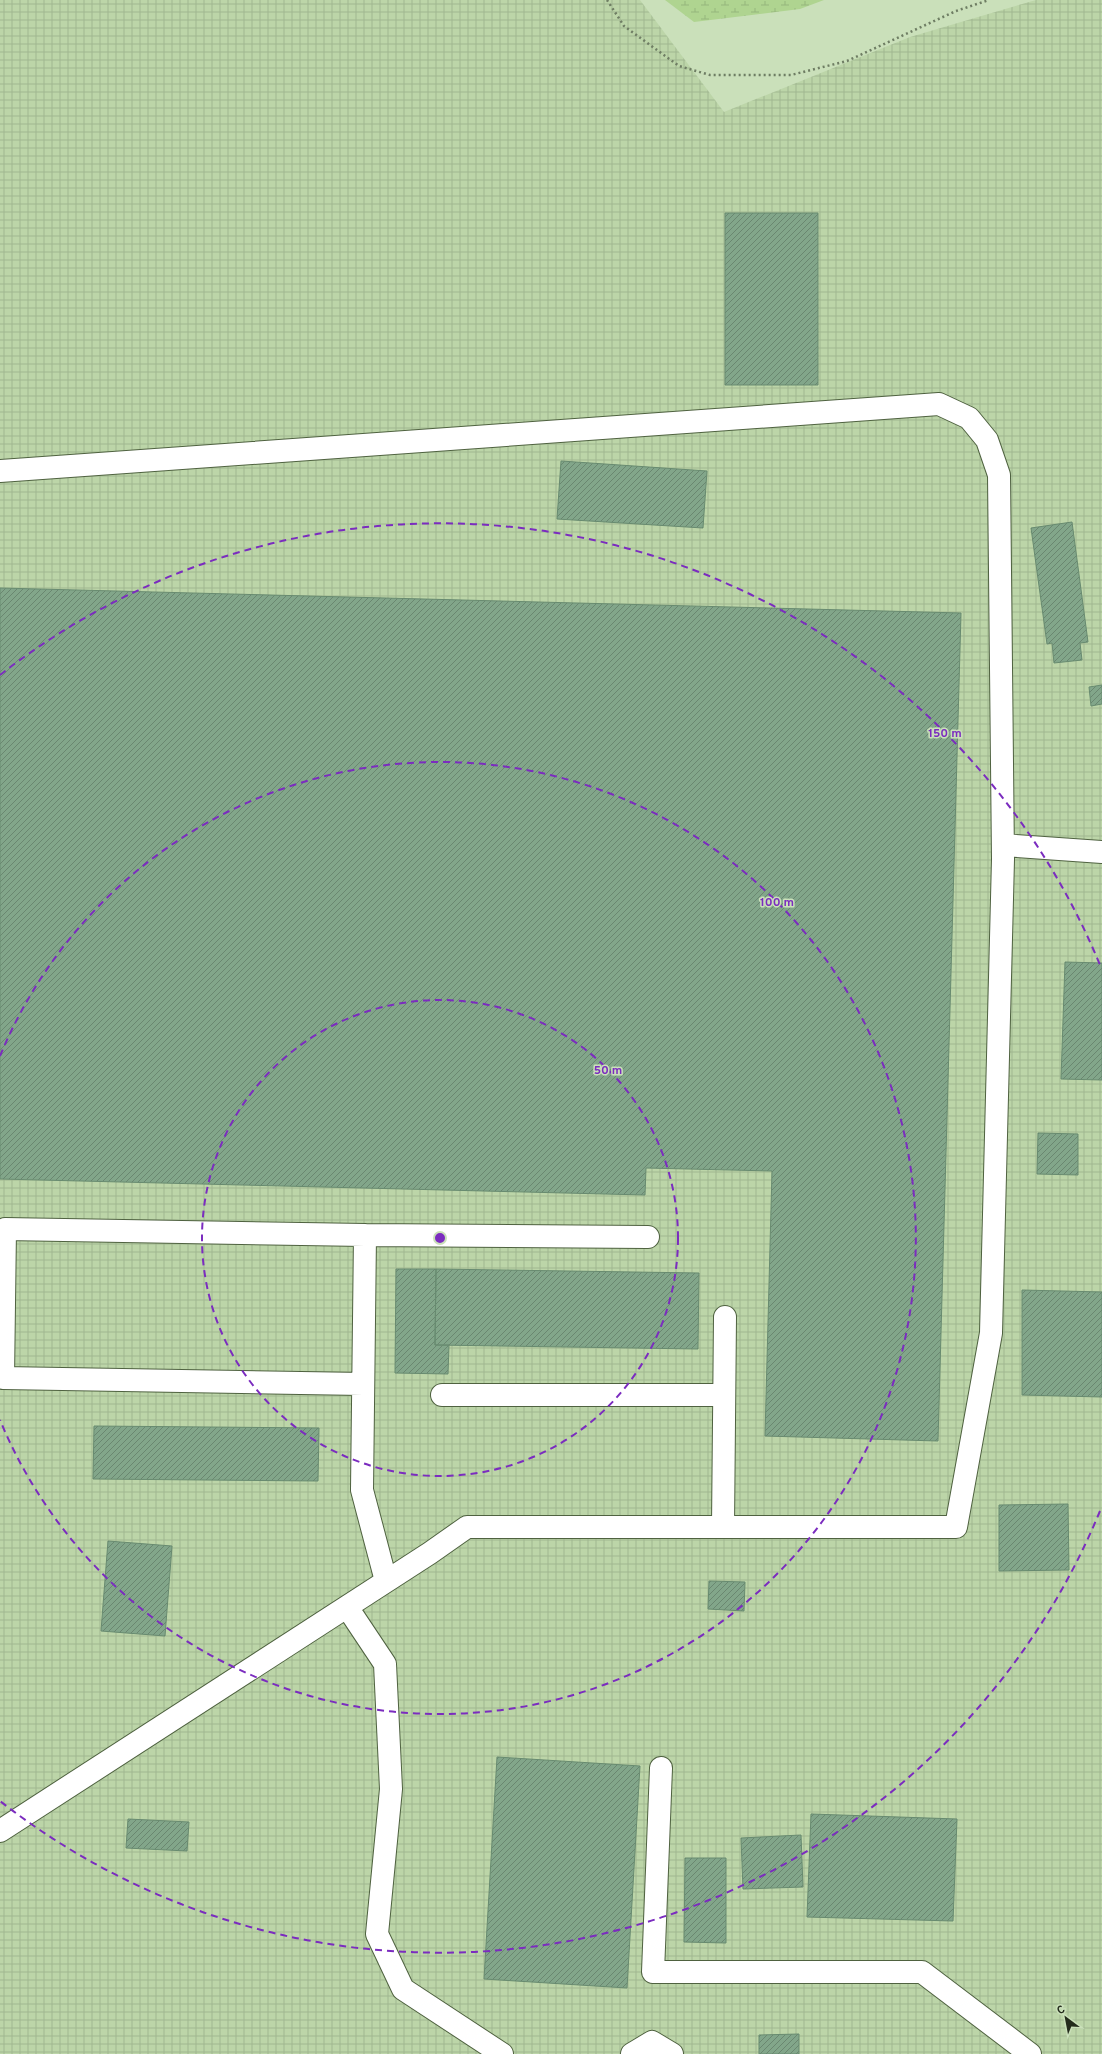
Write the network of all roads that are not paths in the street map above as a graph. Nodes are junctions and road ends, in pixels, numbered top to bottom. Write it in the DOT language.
graph roads {
  1 [pos="0,471"];
  2 [pos="1003,845"];
  3 [pos="1102,852"];
  4 [pos="364,1235"];
  5 [pos="648,1237"];
  6 [pos="725,1317"];
  7 [pos="363,1384"];
  8 [pos="442,1395"];
  9 [pos="724,1395"];
  10 [pos="723,1527"];
  11 [pos="386,1581"];
  12 [pos="347,1607"];
  13 [pos="661,1768"];
  14 [pos="0,1830"];
  15 [pos="502,2054"];
  16 [pos="632,2054"];
  17 [pos="672,2054"];
  18 [pos="1030,2054"];
  1 -- 2 [label="street"];
  2 -- 3 [label="street"];
  2 -- 10 [label="street"];
  4 -- 5 [label="street"];
  4 -- 7 [label="street"];
  4 -- 7 [label="street"];
  6 -- 9 [label="street"];
  7 -- 11 [label="street"];
  8 -- 9 [label="street"];
  9 -- 10 [label="street"];
  10 -- 11 [label="street"];
  11 -- 12 [label="street"];
  12 -- 14 [label="street"];
  12 -- 15 [label="street"];
  13 -- 18 [label="street"];
  16 -- 17 [label="street"];
}
